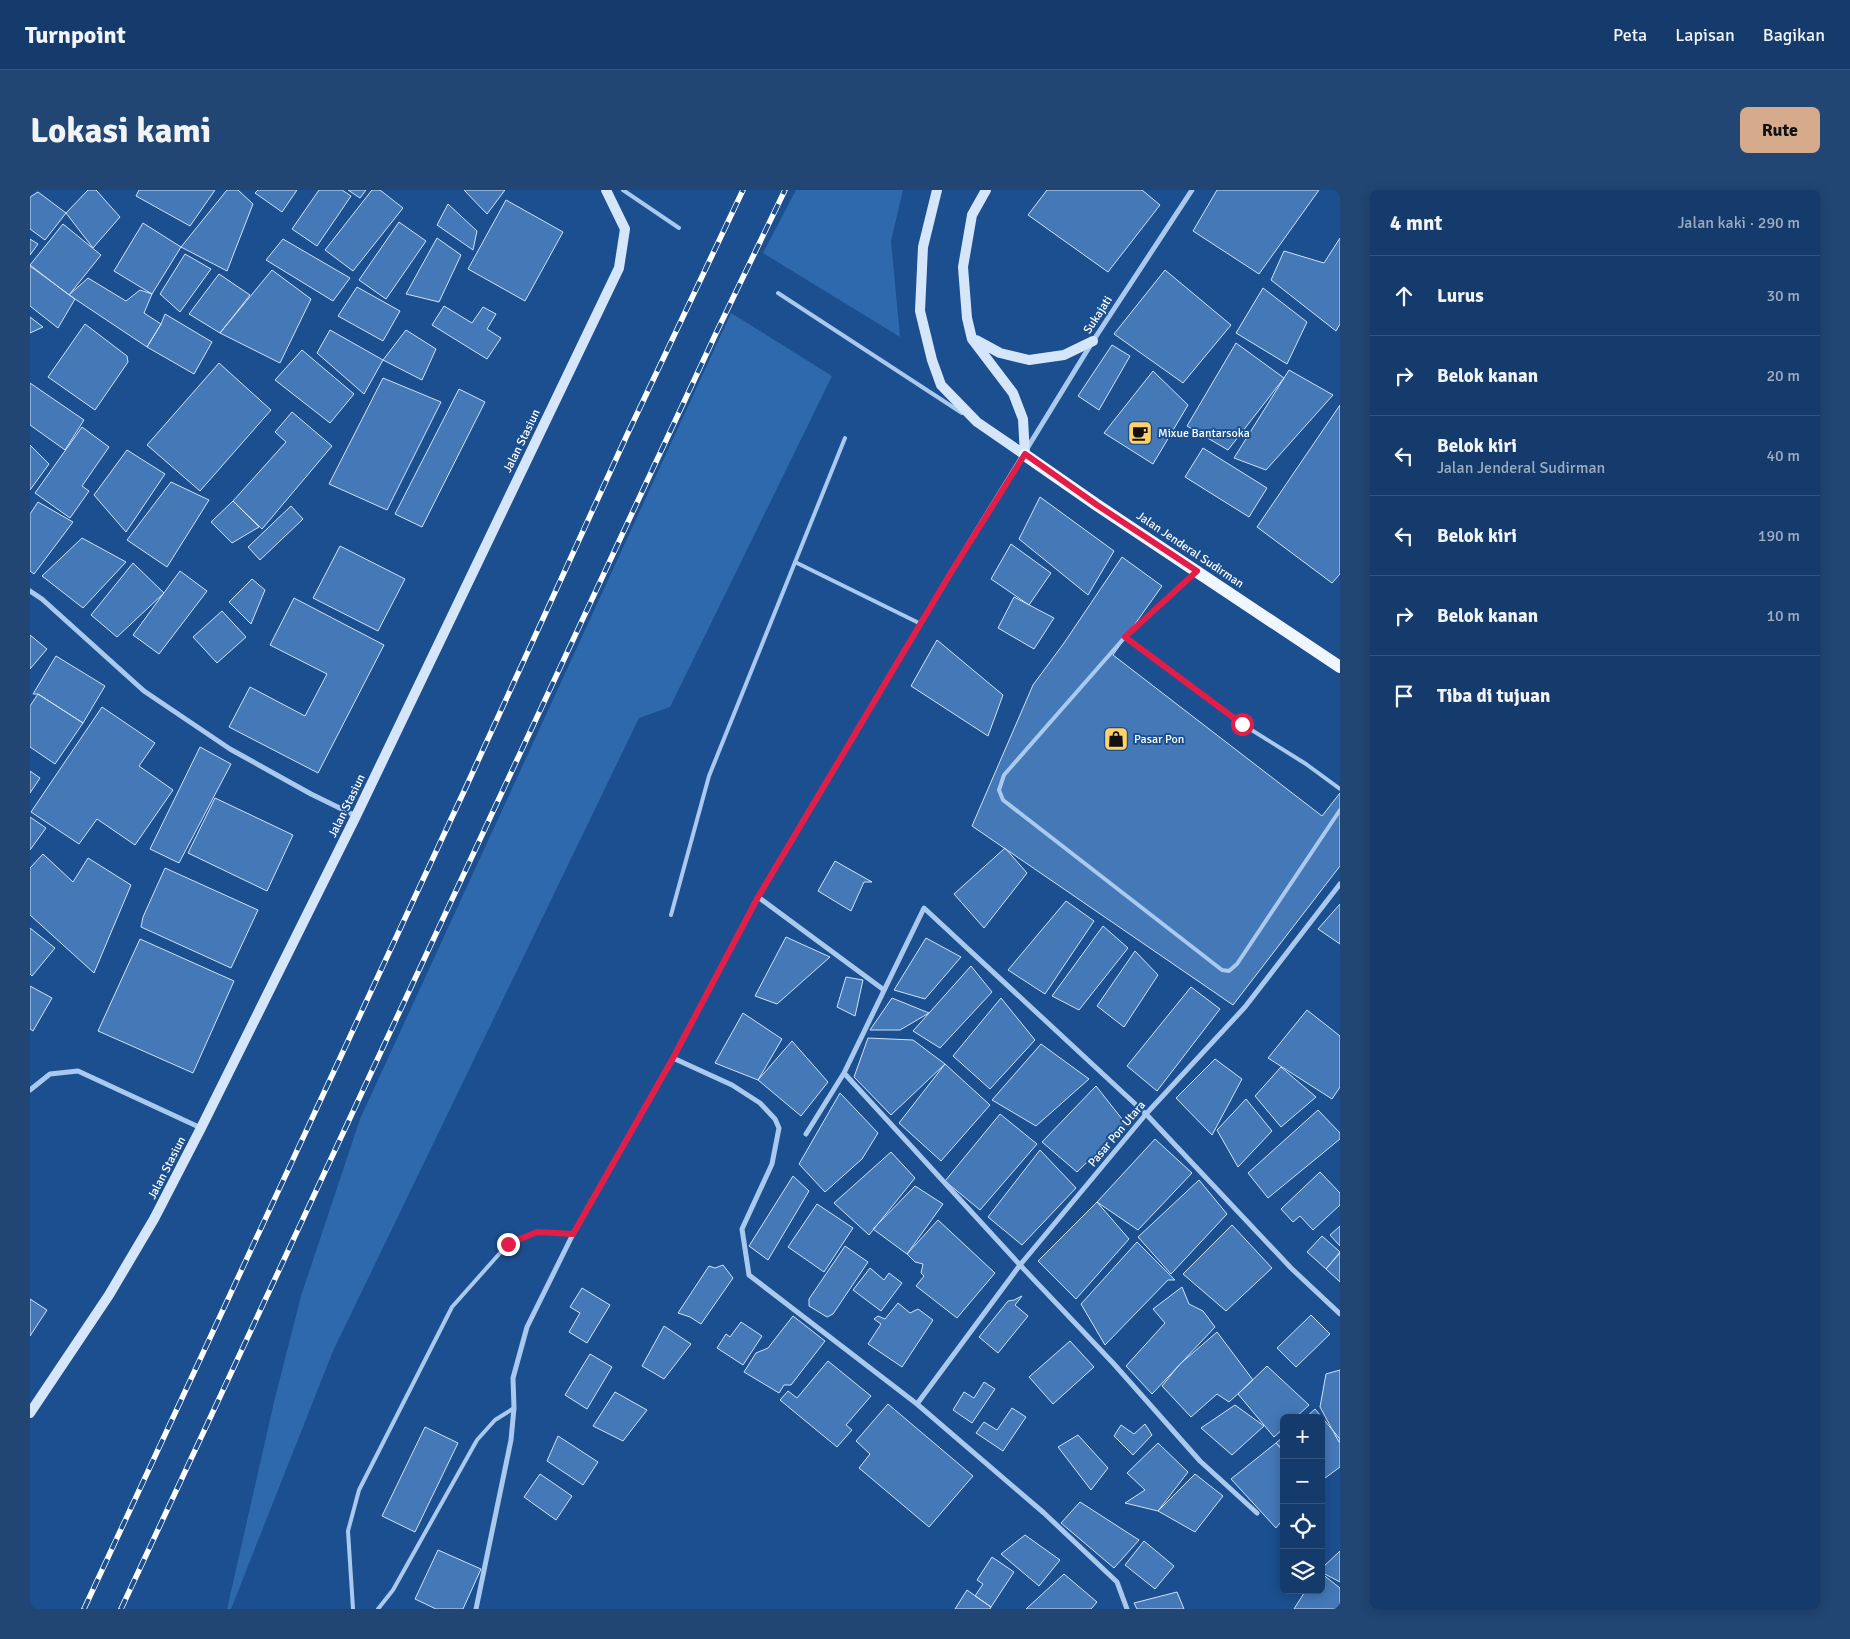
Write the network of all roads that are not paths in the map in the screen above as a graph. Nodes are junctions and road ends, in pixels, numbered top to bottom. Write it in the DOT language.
graph roads {
  1 [pos="606,190"];
  2 [pos="623,190"];
  3 [pos="937,190"];
  4 [pos="986,190"];
  5 [pos="1192,190"];
  6 [pos="679,228"];
  7 [pos="778,293"];
  8 [pos="972,339"];
  9 [pos="1093,341"];
  10 [pos="977,422"];
  11 [pos="845,438"];
  12 [pos="1025,454"];
  13 [pos="795,562"];
  14 [pos="1197,571"];
  15 [pos="30,591"];
  16 [pos="921,624"];
  17 [pos="1125,637"];
  18 [pos="1340,667"];
  19 [pos="1340,789"];
  20 [pos="1340,810"];
  21 [pos="356,816"];
  22 [pos="1340,884"];
  23 [pos="758,897"];
  24 [pos="671,915"];
  25 [pos="884,990"];
  26 [pos="673,1058"];
  27 [pos="844,1073"];
  28 [pos="30,1090"];
  29 [pos="1146,1114"];
  30 [pos="202,1128"];
  31 [pos="806,1134"];
  32 [pos="573,1234"];
  33 [pos="1020,1265"];
  34 [pos="1340,1314"];
  35 [pos="916,1404"];
  36 [pos="514,1408"];
  37 [pos="30,1413"];
  38 [pos="1257,1513"];
  39 [pos="353,1609"];
  40 [pos="378,1609"];
  41 [pos="476,1609"];
  42 [pos="1127,1609"];
  1 -- 21 [label="main road, Jalan Stasiun"];
  2 -- 6 [label="lane"];
  3 -- 10 [label="main road"];
  4 -- 8 [label="main road"];
  5 -- 9 [label="street, Sukajati"];
  7 -- 10 [label="lane"];
  8 -- 9 [label="main road"];
  8 -- 12 [label="main road"];
  9 -- 12 [label="street, Sukajati"];
  10 -- 12 [label="main road"];
  11 -- 13 [label="lane"];
  12 -- 14 [label="main road, Jalan Jenderal Sudirman"];
  12 -- 16 [label="street, Sukajati"];
  13 -- 16 [label="lane"];
  13 -- 24 [label="lane"];
  14 -- 17 [label="lane"];
  14 -- 18 [label="main road, Jalan Jenderal Sudirman"];
  15 -- 21 [label="street"];
  16 -- 23 [label="street, Sukajati"];
  17 -- 19 [label="lane"];
  17 -- 20 [label="lane"];
  21 -- 30 [label="main road, Jalan Stasiun"];
  22 -- 29 [label="street, Pasar Pon Utara"];
  23 -- 25 [label="street"];
  23 -- 26 [label="street, Sukajati"];
  25 -- 27 [label="street"];
  25 -- 29 [label="street"];
  26 -- 32 [label="street, Sukajati"];
  26 -- 35 [label="street"];
  27 -- 31 [label="street"];
  27 -- 33 [label="street"];
  28 -- 30 [label="street"];
  29 -- 33 [label="street, Pasar Pon Utara"];
  29 -- 34 [label="street"];
  30 -- 37 [label="main road, Jalan Stasiun"];
  32 -- 36 [label="street, Sukajati"];
  32 -- 39 [label="lane"];
  33 -- 35 [label="street, Pasar Pon Utara"];
  33 -- 38 [label="street"];
  35 -- 42 [label="street"];
  36 -- 40 [label="lane"];
  36 -- 41 [label="street, Sukajati"];
}
